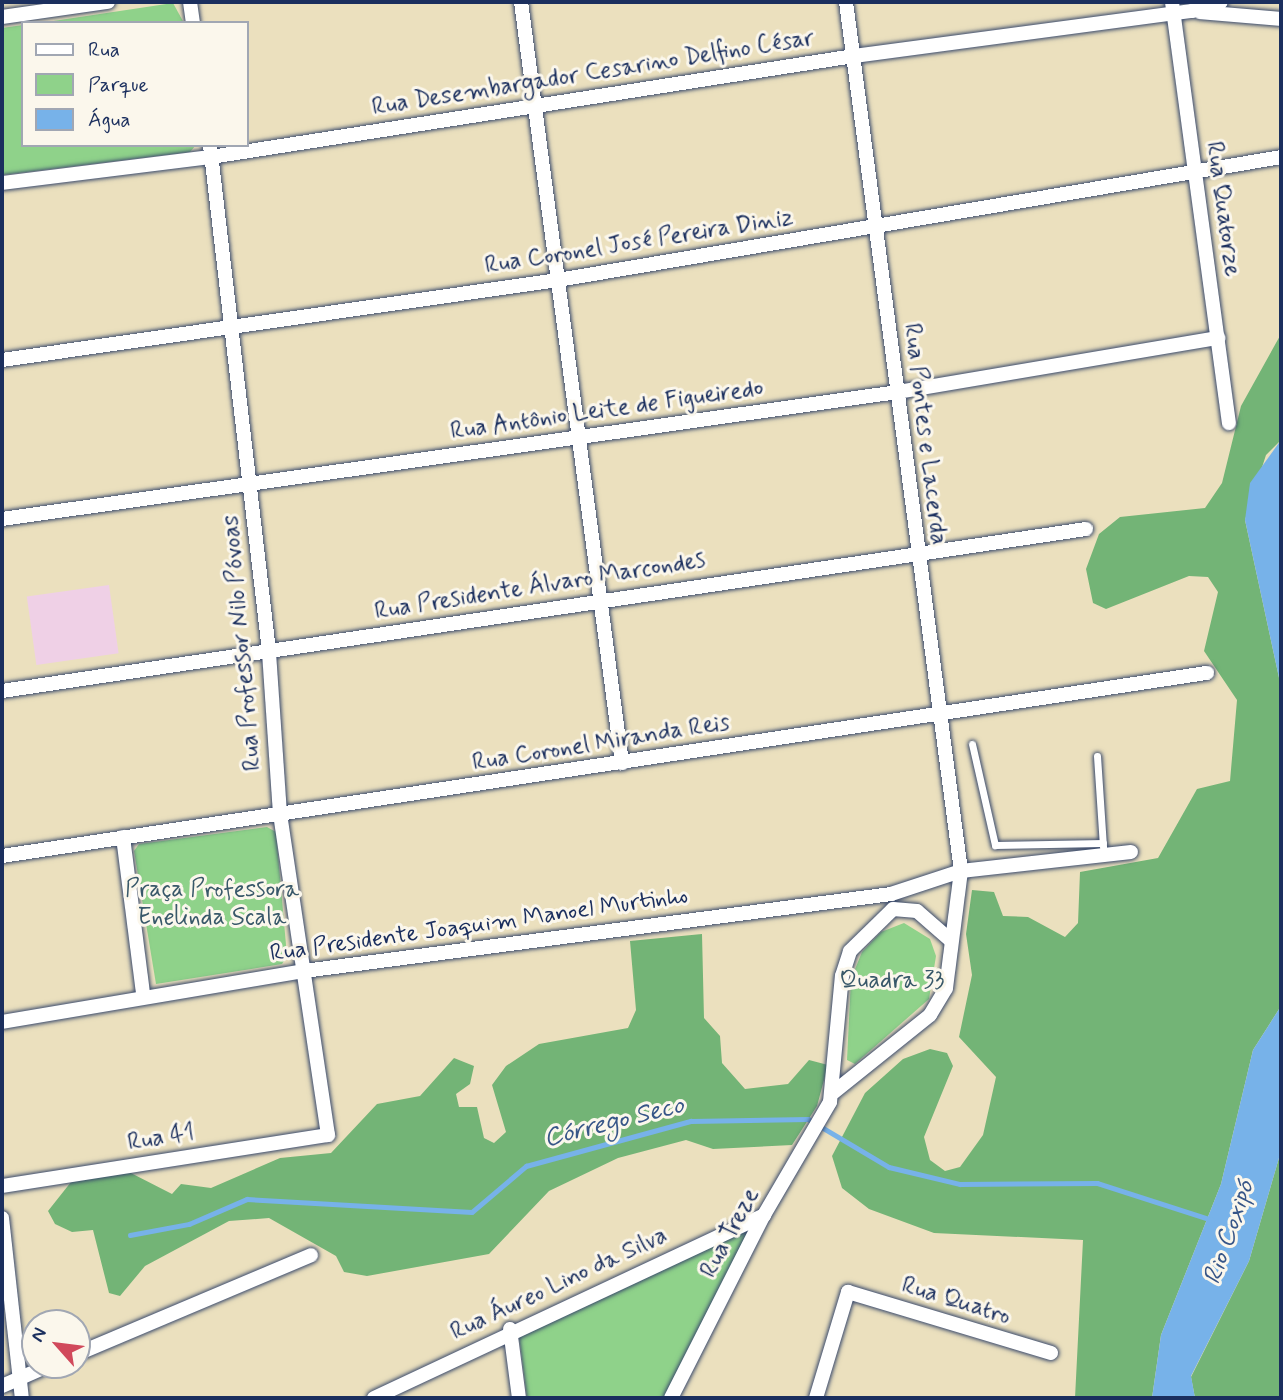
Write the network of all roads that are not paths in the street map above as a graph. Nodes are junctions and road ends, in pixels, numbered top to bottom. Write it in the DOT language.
graph roads {
  1 [pos="108,2"];
  2 [pos="190,2"];
  3 [pos="521,2"];
  4 [pos="846,2"];
  5 [pos="1221,2"];
  6 [pos="1173,8"];
  7 [pos="1192,11"];
  8 [pos="2,17"];
  9 [pos="1281,19"];
  10 [pos="193,21"];
  11 [pos="853,56"];
  12 [pos="534,104"];
  13 [pos="248,145"];
  14 [pos="238,147"];
  15 [pos="210,151"];
  16 [pos="1281,157"];
  17 [pos="1196,173"];
  18 [pos="2,183"];
  19 [pos="874,226"];
  20 [pos="558,280"];
  21 [pos="230,326"];
  22 [pos="1217,338"];
  23 [pos="2,360"];
  24 [pos="898,392"];
  25 [pos="1229,423"];
  26 [pos="579,437"];
  27 [pos="250,483"];
  28 [pos="2,519"];
  29 [pos="1086,529"];
  30 [pos="916,552"];
  31 [pos="600,599"];
  32 [pos="269,651"];
  33 [pos="1207,673"];
  34 [pos="2,691"];
  35 [pos="938,713"];
  36 [pos="972,744"];
  37 [pos="1097,756"];
  38 [pos="622,763"];
  39 [pos="280,814"];
  40 [pos="123,837"];
  41 [pos="1104,849"];
  42 [pos="1131,852"];
  43 [pos="2,856"];
  44 [pos="961,871"];
  45 [pos="892,901"];
  46 [pos="948,939"];
  47 [pos="304,971"];
  48 [pos="143,994"];
  49 [pos="2,1022"];
  50 [pos="832,1097"];
  51 [pos="328,1135"];
  52 [pos="2,1186"];
  53 [pos="764,1214"];
  54 [pos="2,1218"];
  55 [pos="311,1255"];
  56 [pos="510,1329"];
  57 [pos="8,1344"];
  58 [pos="91,1347"];
  59 [pos="1051,1353"];
  60 [pos="19,1378"];
  61 [pos="2,1386"];
  62 [pos="22,1398"];
  63 [pos="374,1398"];
  64 [pos="519,1398"];
  65 [pos="671,1398"];
  66 [pos="816,1398"];
  1 -- 8 [label="street"];
  2 -- 10 [label="street"];
  3 -- 12 [label="street"];
  4 -- 11 [label="street, Rua Pontes e Lacerda"];
  5 -- 7 [label="street, Rua Desembargador Cesarino Delfino César"];
  6 -- 7 [label="street, Rua Desembargador Cesarino Delfino César"];
  6 -- 11 [label="street, Rua Desembargador Cesarino Delfino César"];
  6 -- 17 [label="street, Rua Quatorze"];
  7 -- 9 [label="street, Rua Desembargador Cesarino Delfino César"];
  11 -- 12 [label="street, Rua Desembargador Cesarino Delfino César"];
  11 -- 19 [label="street, Rua Pontes e Lacerda"];
  12 -- 13 [label="street, Rua Desembargador Cesarino Delfino César"];
  12 -- 20 [label="street"];
  14 -- 15 [label="street, Rua Desembargador Cesarino Delfino César"];
  15 -- 18 [label="street, Rua Desembargador Cesarino Delfino César"];
  15 -- 21 [label="street, Rua Professor Nilo Póvoas"];
  16 -- 17 [label="street, Rua Coronel José Pereira Diniz"];
  17 -- 19 [label="street, Rua Coronel José Pereira Diniz"];
  17 -- 22 [label="street, Rua Quatorze"];
  19 -- 20 [label="street, Rua Coronel José Pereira Diniz"];
  19 -- 24 [label="street, Rua Pontes e Lacerda"];
  20 -- 21 [label="street, Rua Coronel José Pereira Diniz"];
  20 -- 26 [label="street"];
  21 -- 23 [label="street, Rua Coronel José Pereira Diniz"];
  21 -- 27 [label="street, Rua Professor Nilo Póvoas"];
  22 -- 24 [label="street, Rua Antônio Leite de Figueiredo"];
  22 -- 25 [label="street, Rua Quatorze"];
  24 -- 26 [label="street, Rua Antônio Leite de Figueiredo"];
  24 -- 30 [label="street, Rua Pontes e Lacerda"];
  26 -- 27 [label="street, Rua Antônio Leite de Figueiredo"];
  26 -- 31 [label="street"];
  27 -- 28 [label="street, Rua Antônio Leite de Figueiredo"];
  27 -- 32 [label="street, Rua Professor Nilo Póvoas"];
  29 -- 30 [label="street, Rua Presidente Álvaro Marcondes"];
  30 -- 31 [label="street, Rua Presidente Álvaro Marcondes"];
  30 -- 35 [label="street, Rua Pontes e Lacerda"];
  31 -- 32 [label="street, Rua Presidente Álvaro Marcondes"];
  31 -- 38 [label="street"];
  32 -- 34 [label="street, Rua Presidente Álvaro Marcondes"];
  32 -- 39 [label="street, Rua Professor Nilo Póvoas"];
  33 -- 35 [label="street, Rua Coronel Miranda Reis"];
  35 -- 38 [label="street, Rua Coronel Miranda Reis"];
  35 -- 44 [label="street, Rua Pontes e Lacerda"];
  36 -- 41 [label="lane"];
  37 -- 41 [label="lane"];
  38 -- 39 [label="street, Rua Coronel Miranda Reis"];
  39 -- 40 [label="street, Rua Coronel Miranda Reis"];
  39 -- 47 [label="street, Rua Professor Nilo Póvoas"];
  40 -- 43 [label="street, Rua Coronel Miranda Reis"];
  40 -- 48 [label="street"];
  41 -- 42 [label="street, Rua Presidente Joaquim Manoel Murtinho"];
  41 -- 44 [label="street, Rua Presidente Joaquim Manoel Murtinho"];
  44 -- 45 [label="street, Rua Presidente Joaquim Manoel Murtinho"];
  44 -- 46 [label="street, Rua Treze"];
  45 -- 46 [label="street"];
  45 -- 47 [label="street, Rua Presidente Joaquim Manoel Murtinho"];
  45 -- 50 [label="street, Rua Treze"];
  46 -- 50 [label="street, Rua Treze"];
  47 -- 48 [label="street, Rua Presidente Joaquim Manoel Murtinho"];
  47 -- 51 [label="street, Rua Professor Nilo Póvoas"];
  48 -- 49 [label="street, Rua Presidente Joaquim Manoel Murtinho"];
  50 -- 53 [label="street, Rua Treze"];
  51 -- 52 [label="street, Rua 41"];
  53 -- 56 [label="street, Rua Áureo Lino da Silva"];
  53 -- 65 [label="street, Rua Treze"];
  54 -- 57 [label="street"];
  55 -- 58 [label="street"];
  56 -- 63 [label="street, Rua Áureo Lino da Silva"];
  56 -- 64 [label="street"];
  57 -- 60 [label="street"];
  59 -- 66 [label="street, Rua Quatro"];
  60 -- 61 [label="street"];
  60 -- 62 [label="street"];
}
